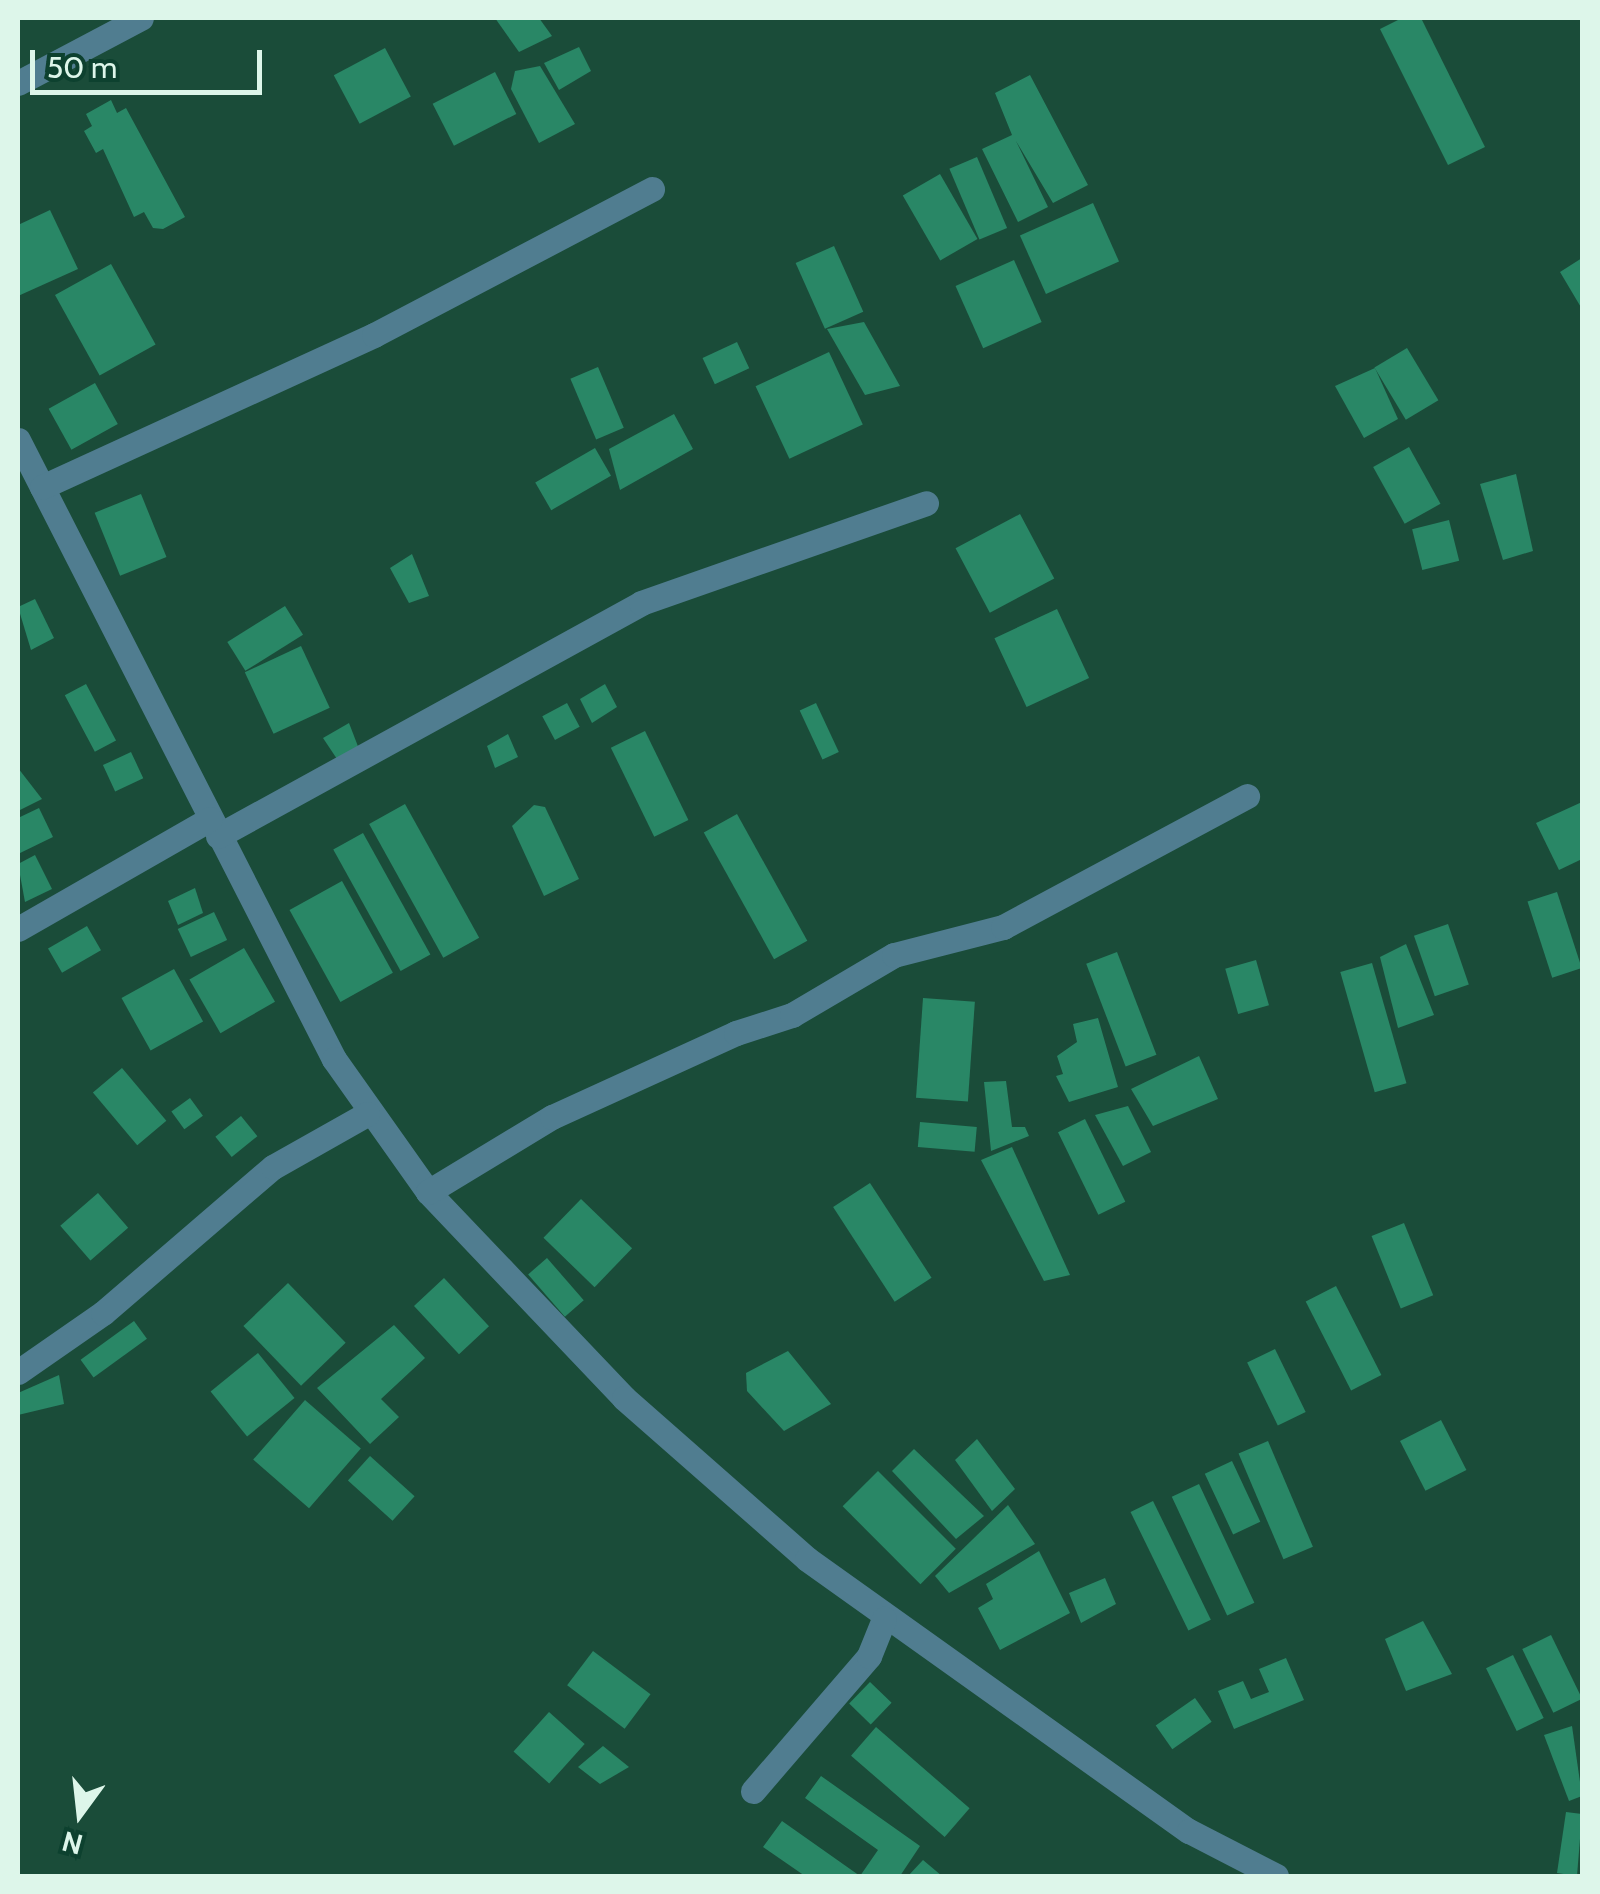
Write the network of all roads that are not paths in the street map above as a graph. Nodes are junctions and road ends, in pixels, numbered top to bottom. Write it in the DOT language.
graph roads {
  1 [pos="141,18"];
  2 [pos="18,83"];
  3 [pos="652,189"];
  4 [pos="18,440"];
  5 [pos="42,487"];
  6 [pos="926,503"];
  7 [pos="1247,796"];
  8 [pos="214,827"];
  9 [pos="18,929"];
  10 [pos="367,1114"];
  11 [pos="428,1192"];
  12 [pos="18,1372"];
  13 [pos="884,1619"];
  14 [pos="754,1791"];
  15 [pos="1276,1876"];
  1 -- 2 [label="street"];
  3 -- 5 [label="street"];
  4 -- 5 [label="street"];
  5 -- 8 [label="street"];
  6 -- 8 [label="street"];
  7 -- 11 [label="street"];
  8 -- 9 [label="street"];
  8 -- 10 [label="street"];
  10 -- 11 [label="street"];
  10 -- 12 [label="street"];
  11 -- 13 [label="street"];
  13 -- 14 [label="street"];
  13 -- 15 [label="street"];
}
